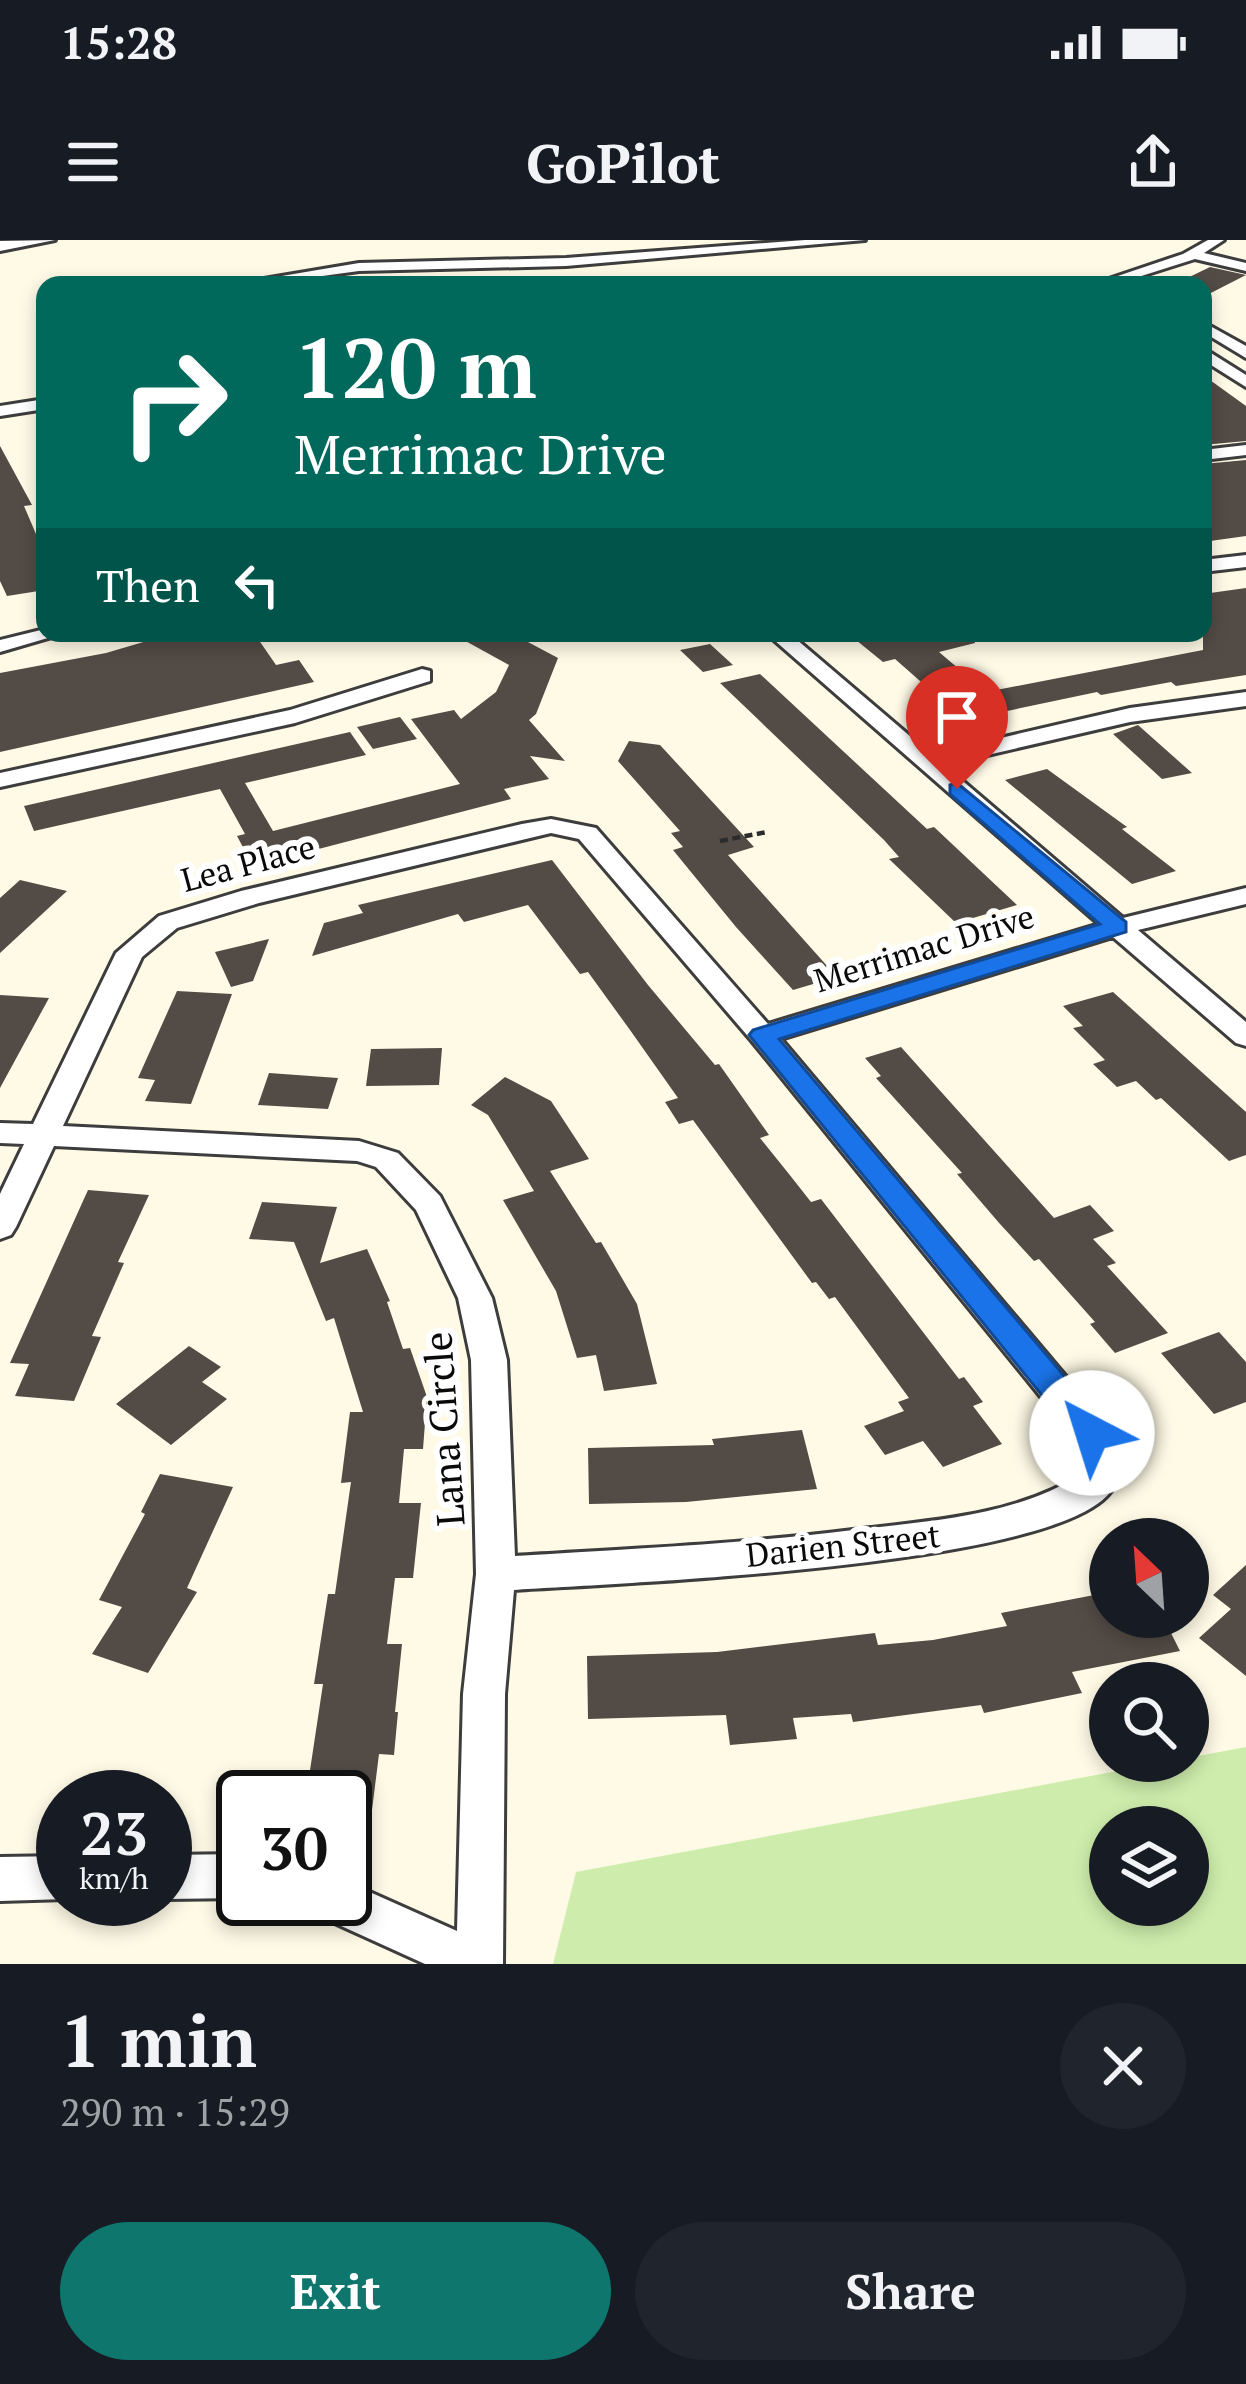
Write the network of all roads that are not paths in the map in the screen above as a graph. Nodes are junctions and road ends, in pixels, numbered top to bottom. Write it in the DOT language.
graph roads {
  1 [pos="47,240"];
  2 [pos="688,240"];
  3 [pos="858,240"];
  4 [pos="1217,240"];
  5 [pos="0,246"];
  6 [pos="464,246"];
  7 [pos="700,252"];
  8 [pos="1192,254"];
  9 [pos="455,265"];
  10 [pos="1246,267"];
  11 [pos="291,276"];
  12 [pos="450,276"];
  13 [pos="1144,276"];
  14 [pos="1212,332"];
  15 [pos="1246,353"];
  16 [pos="1212,362"];
  17 [pos="1246,382"];
  18 [pos="36,405"];
  19 [pos="0,411"];
  20 [pos="1246,450"];
  21 [pos="1212,453"];
  22 [pos="1246,561"];
  23 [pos="1212,565"];
  24 [pos="36,637"];
  25 [pos="786,642"];
  26 [pos="0,646"];
  27 [pos="422,676"];
  28 [pos="1246,699"];
  29 [pos="925,762"];
  30 [pos="0,780"];
  31 [pos="551,826"];
  32 [pos="1246,896"];
  33 [pos="1117,927"];
  34 [pos="762,1035"];
  35 [pos="1246,1037"];
  36 [pos="0,1133"];
  37 [pos="42,1136"];
  38 [pos="0,1227"];
  39 [pos="496,1574"];
  40 [pos="36,1878"];
  41 [pos="0,1879"];
  42 [pos="372,1916"];
  43 [pos="479,1964"];
  1 -- 5 [label="street"];
  2 -- 7 [label="street"];
  3 -- 7 [label="street"];
  4 -- 8 [label="street"];
  6 -- 9 [label="street"];
  7 -- 9 [label="street"];
  8 -- 10 [label="street"];
  8 -- 13 [label="street"];
  9 -- 11 [label="street"];
  9 -- 12 [label="street"];
  14 -- 15 [label="street"];
  16 -- 17 [label="street"];
  18 -- 19 [label="street"];
  20 -- 21 [label="street"];
  22 -- 23 [label="street"];
  24 -- 26 [label="street"];
  25 -- 29 [label="street"];
  27 -- 30 [label="street"];
  28 -- 29 [label="street"];
  29 -- 33 [label="street"];
  31 -- 34 [label="street, Darien Street"];
  31 -- 37 [label="street, Lea Place"];
  32 -- 33 [label="street, Merrimac Drive"];
  33 -- 34 [label="street, Merrimac Drive"];
  33 -- 35 [label="street"];
  34 -- 39 [label="street, Darien Street"];
  36 -- 37 [label="street, Lana Circle"];
  37 -- 38 [label="street, Lea Place"];
  37 -- 39 [label="street, Lana Circle"];
  39 -- 43 [label="street, Lana Circle"];
  40 -- 41 [label="street"];
  42 -- 43 [label="street"];
}
